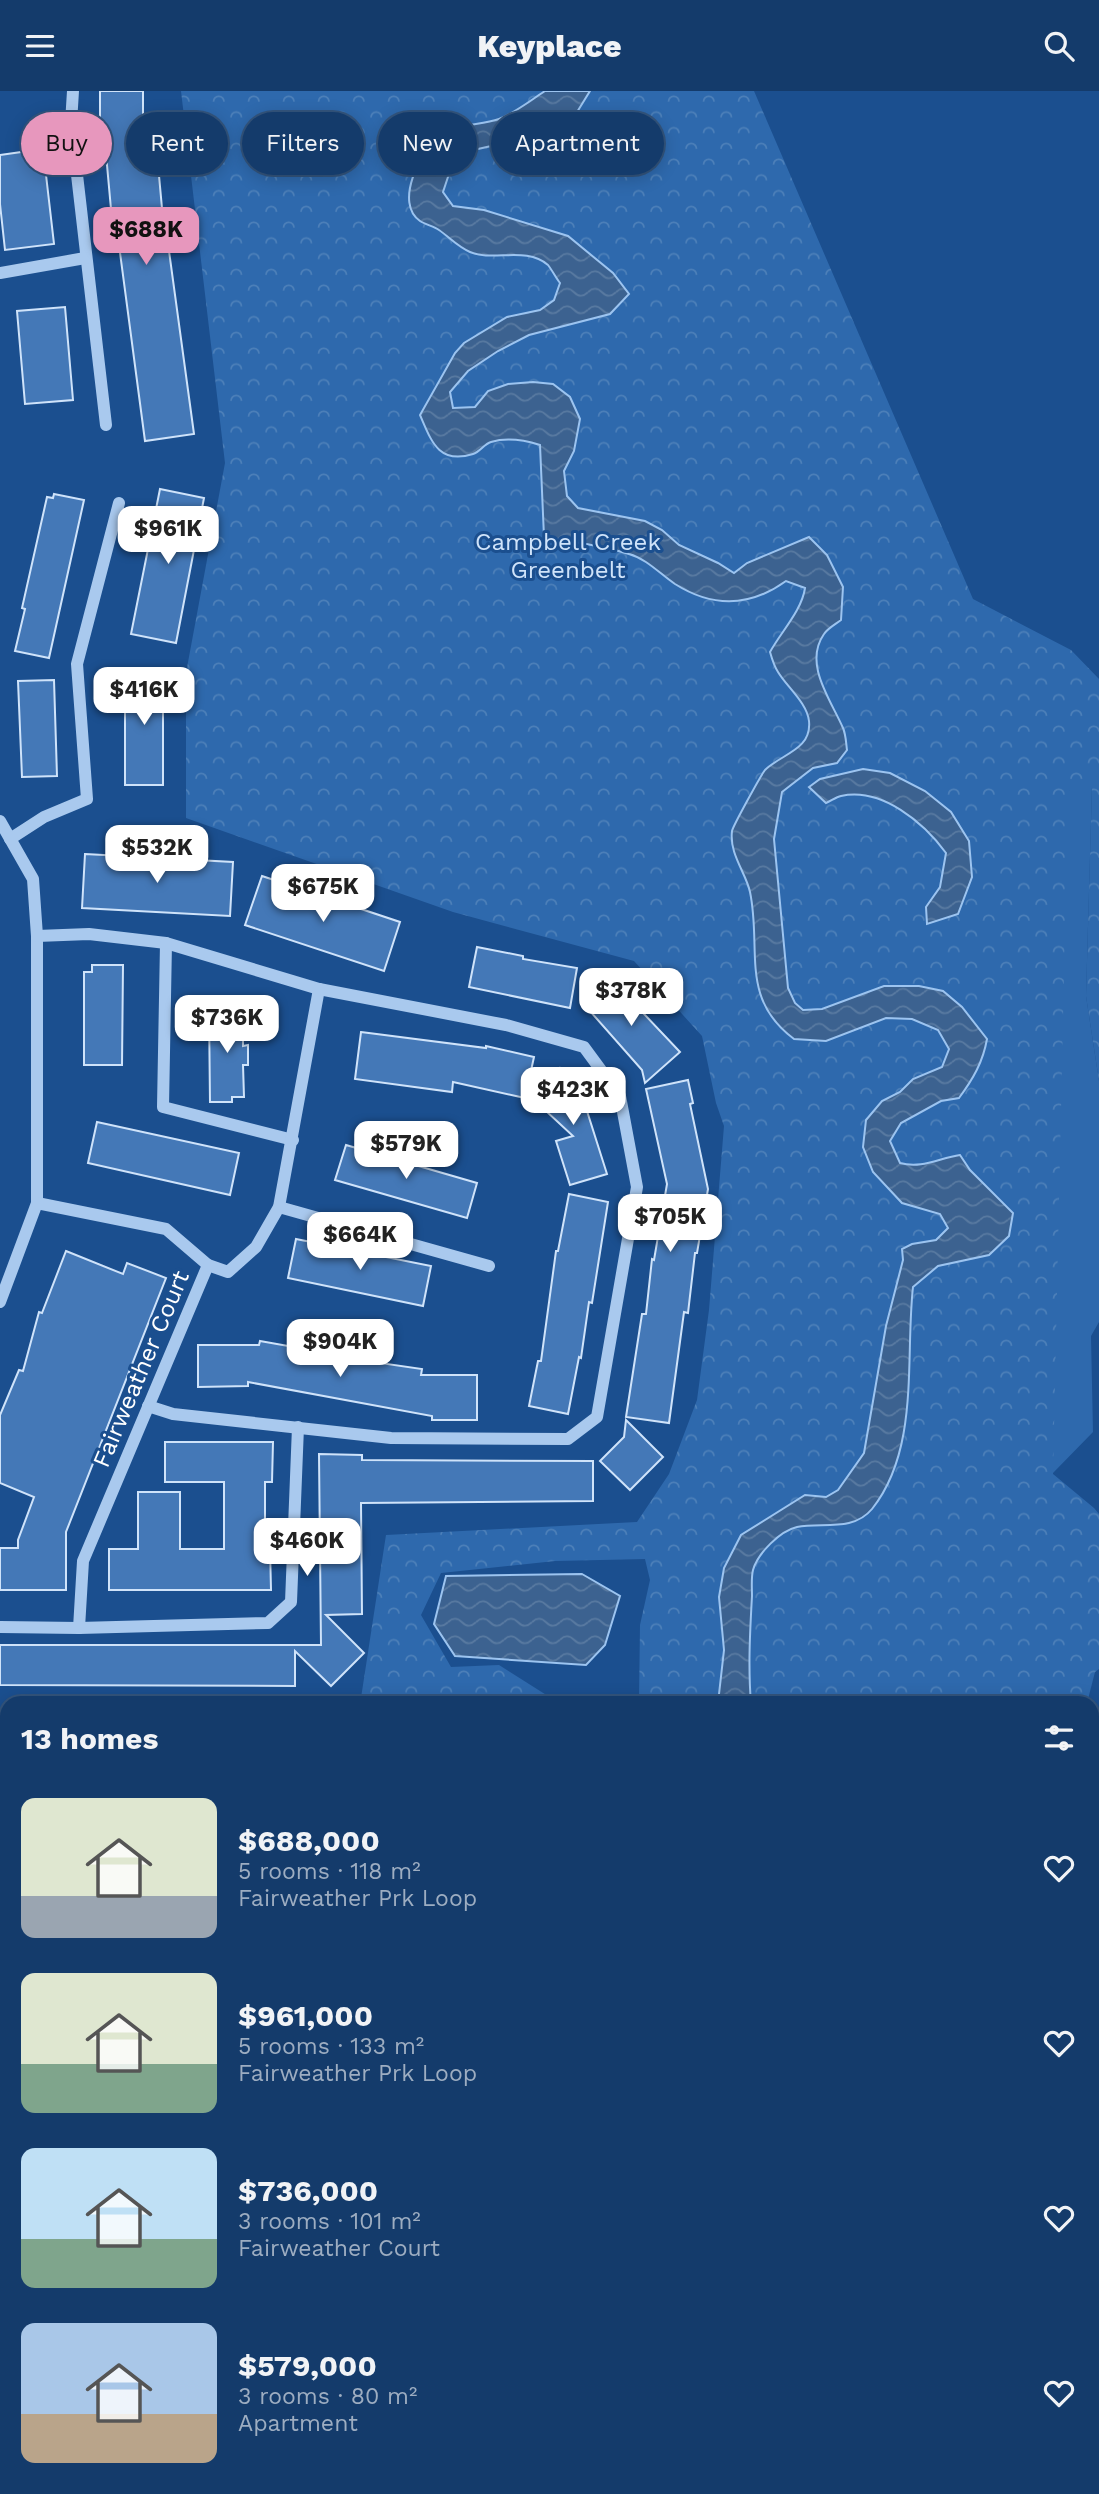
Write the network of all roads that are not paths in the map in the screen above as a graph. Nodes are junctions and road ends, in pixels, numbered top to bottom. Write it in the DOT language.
graph roads {
  1 [pos="73,91"];
  2 [pos="85,258"];
  3 [pos="0,272"];
  4 [pos="106,425"];
  5 [pos="119,503"];
  6 [pos="0,821"];
  7 [pos="10,839"];
  8 [pos="37,936"];
  9 [pos="166,943"];
  10 [pos="318,989"];
  11 [pos="293,1140"];
  12 [pos="37,1203"];
  13 [pos="279,1206"];
  14 [pos="208,1265"];
  15 [pos="489,1266"];
  16 [pos="0,1302"];
  17 [pos="148,1406"];
  18 [pos="298,1427"];
  19 [pos="0,1627"];
  20 [pos="79,1628"];
  1 -- 2 [label="street"];
  2 -- 3 [label="street"];
  2 -- 4 [label="street"];
  5 -- 7 [label="street"];
  6 -- 7 [label="street"];
  7 -- 8 [label="street"];
  8 -- 9 [label="street"];
  8 -- 12 [label="street"];
  9 -- 10 [label="street"];
  9 -- 11 [label="street"];
  10 -- 11 [label="street"];
  10 -- 18 [label="street"];
  11 -- 13 [label="street"];
  12 -- 14 [label="street, Fairweather Court"];
  12 -- 16 [label="street"];
  13 -- 14 [label="street"];
  13 -- 15 [label="street"];
  14 -- 17 [label="street, Fairweather Court"];
  17 -- 18 [label="street"];
  17 -- 20 [label="street, Fairweather Court"];
  18 -- 20 [label="street"];
  19 -- 20 [label="street"];
}
